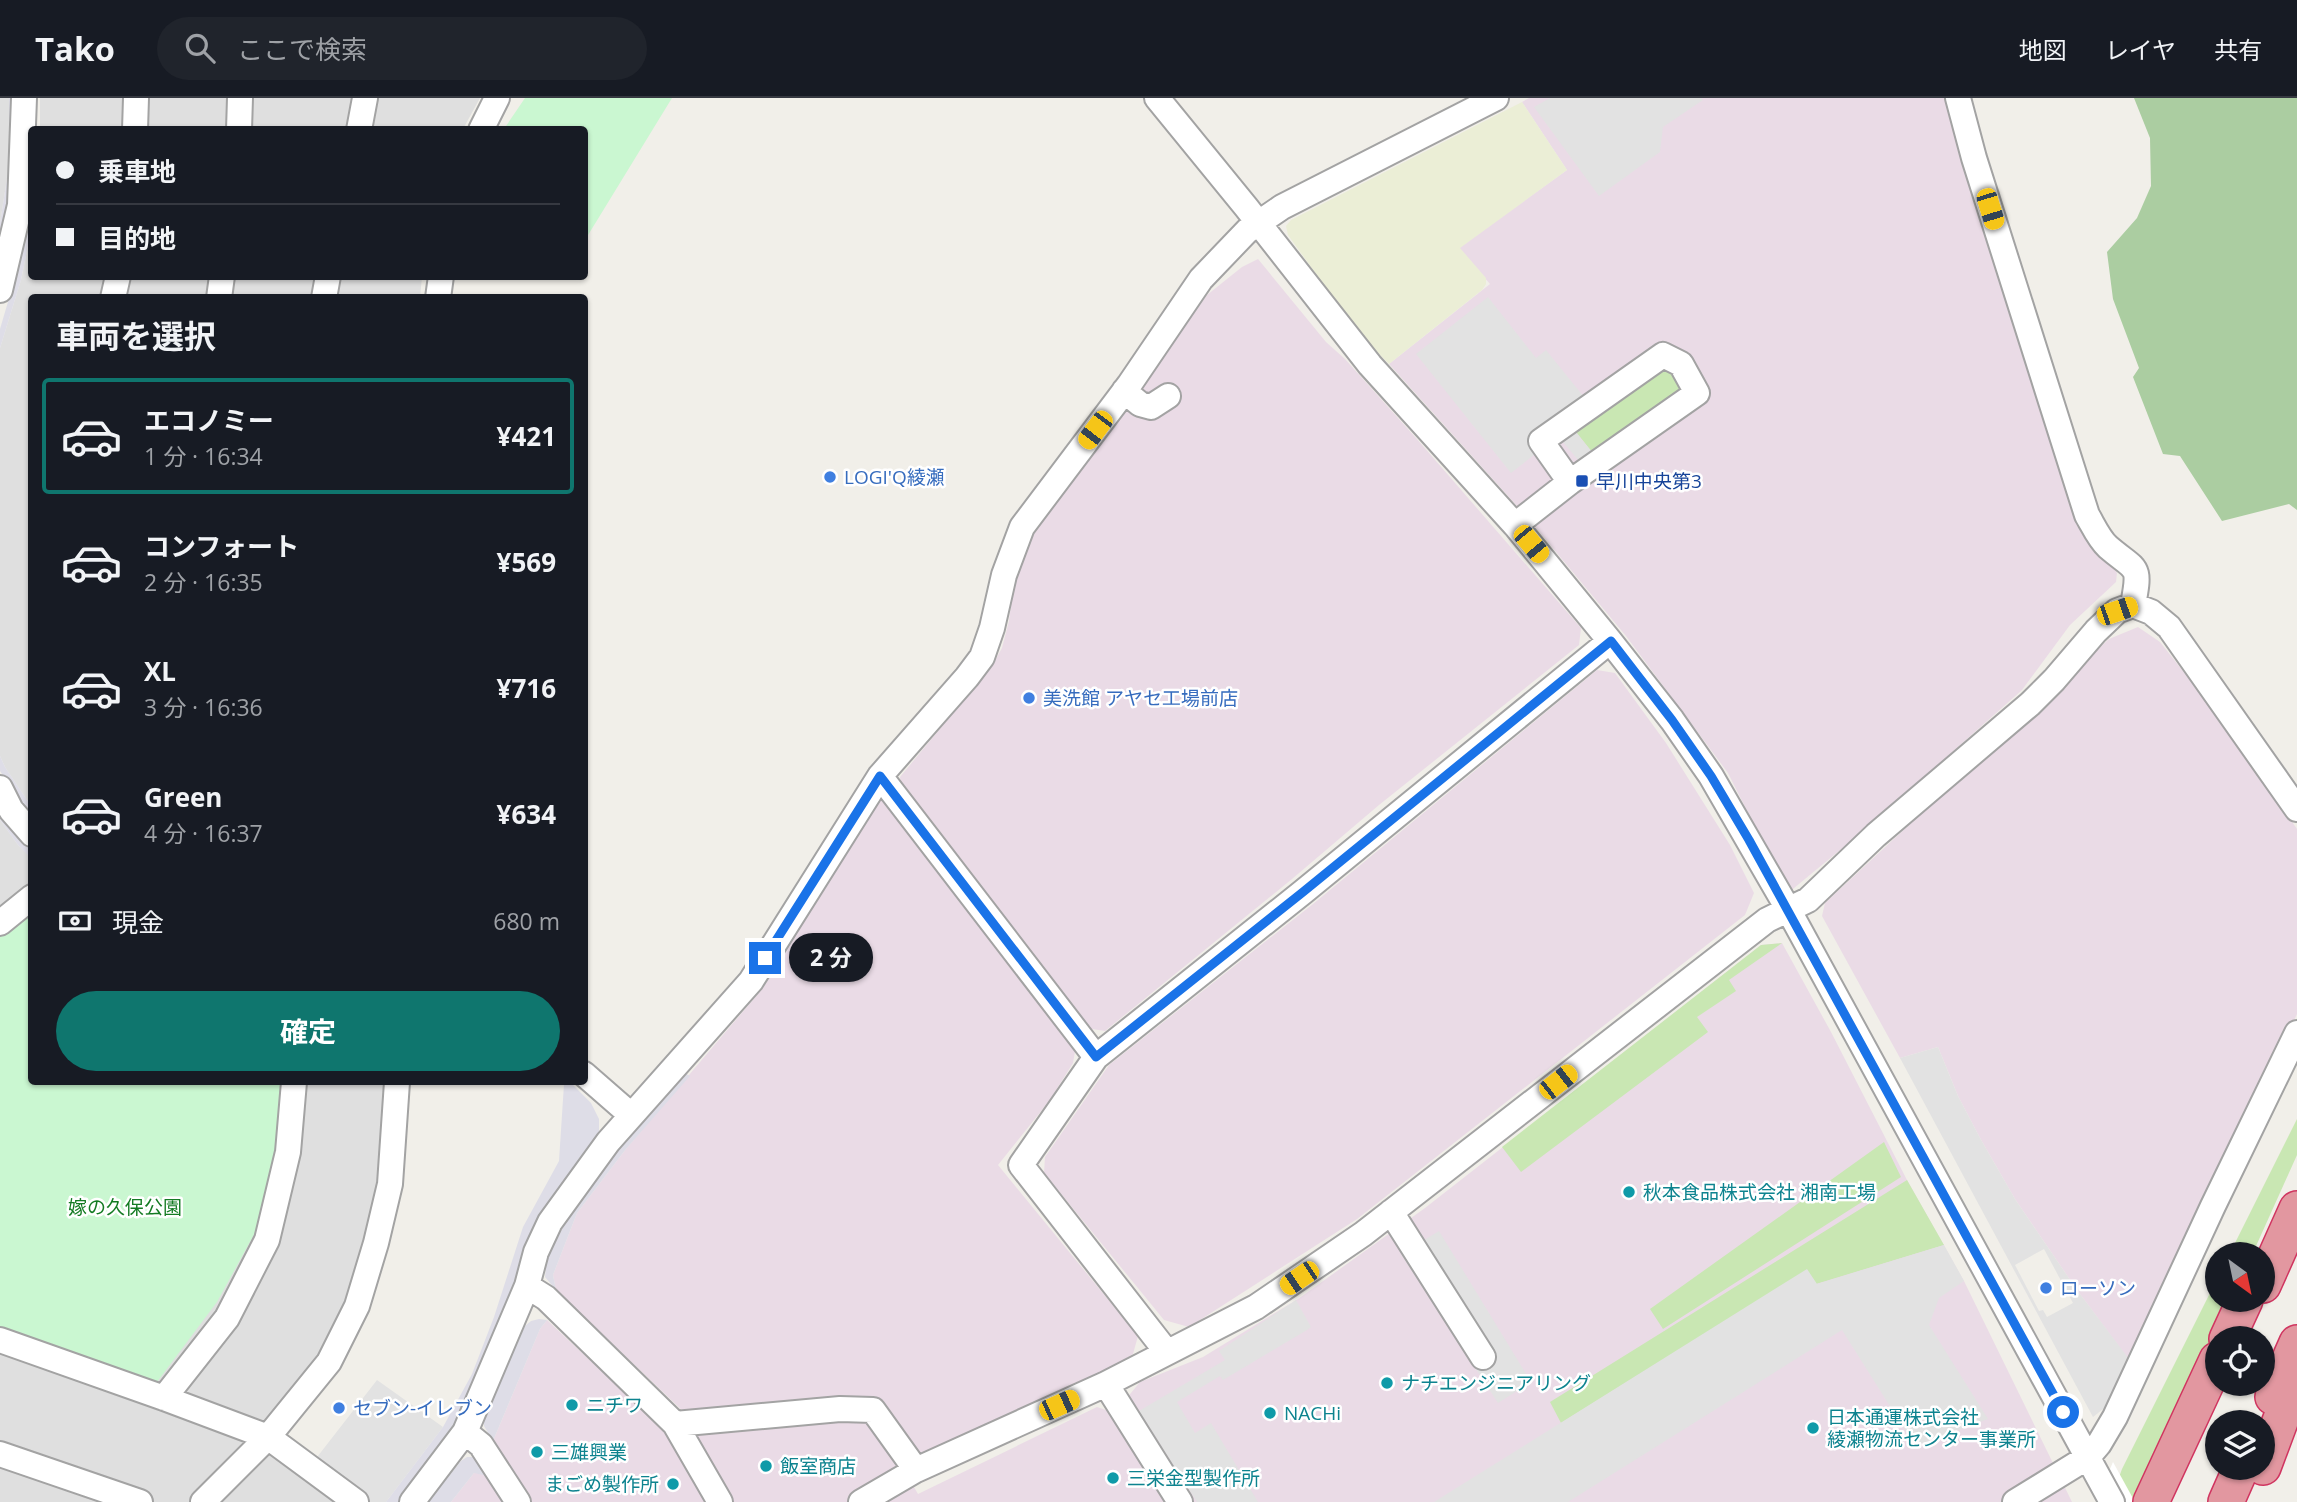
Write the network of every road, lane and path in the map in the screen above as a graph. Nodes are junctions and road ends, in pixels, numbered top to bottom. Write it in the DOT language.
graph roads {
  1 [pos="24,98"];
  2 [pos="136,98"];
  3 [pos="240,98"];
  4 [pos="365,98"];
  5 [pos="498,98"];
  6 [pos="1157,98"];
  7 [pos="1496,98"];
  8 [pos="1958,98"];
  9 [pos="135,126"];
  10 [pos="239,126"];
  11 [pos="360,126"];
  12 [pos="483,126"];
  13 [pos="1258,223"];
  14 [pos="0,290"];
  15 [pos="1124,391"];
  16 [pos="1168,396"];
  17 [pos="1570,482"];
  18 [pos="1515,525"];
  19 [pos="2133,605"];
  20 [pos="1611,641"];
  21 [pos="880,776"];
  22 [pos="0,788"];
  23 [pos="2297,809"];
  24 [pos="28,829"];
  25 [pos="28,900"];
  26 [pos="1788,909"];
  27 [pos="0,923"];
  28 [pos="2295,1042"];
  29 [pos="1096,1057"];
  30 [pos="588,1077"];
  31 [pos="293,1085"];
  32 [pos="397,1085"];
  33 [pos="631,1115"];
  34 [pos="2297,1198"];
  35 [pos="2297,1209"];
  36 [pos="1391,1212"];
  37 [pos="2274,1242"];
  38 [pos="2275,1258"];
  39 [pos="527,1286"];
  40 [pos="0,1340"];
  41 [pos="2297,1343"];
  42 [pos="1166,1351"];
  43 [pos="1483,1357"];
  44 [pos="2297,1376"];
  45 [pos="1106,1384"];
  46 [pos="2205,1386"];
  47 [pos="2213,1396"];
  48 [pos="164,1398"];
  49 [pos="2267,1410"];
  50 [pos="675,1424"];
  51 [pos="465,1433"];
  52 [pos="2275,1433"];
  53 [pos="268,1437"];
  54 [pos="0,1454"];
  55 [pos="2088,1457"];
  56 [pos="916,1470"];
  57 [pos="2236,1480"];
  58 [pos="2257,1480"];
  59 [pos="2108,1494"];
  60 [pos="140,1502"];
  61 [pos="203,1502"];
  62 [pos="356,1502"];
  63 [pos="412,1502"];
  64 [pos="518,1502"];
  65 [pos="720,1502"];
  66 [pos="861,1502"];
  67 [pos="1180,1502"];
  68 [pos="2015,1502"];
  69 [pos="2151,1502"];
  70 [pos="2164,1502"];
  71 [pos="2226,1502"];
  72 [pos="2249,1502"];
  1 -- 14 [label="street"];
  2 -- 9 [label="street"];
  3 -- 10 [label="street"];
  4 -- 11 [label="street"];
  5 -- 12 [label="street"];
  6 -- 13 [label="street"];
  7 -- 13 [label="street"];
  8 -- 19 [label="street"];
  13 -- 15 [label="street"];
  13 -- 18 [label="street"];
  15 -- 16 [label="street"];
  15 -- 21 [label="street"];
  17 -- 17 [label="street"];
  17 -- 18 [label="street"];
  18 -- 20 [label="street"];
  19 -- 23 [label="street"];
  19 -- 26 [label="street"];
  20 -- 26 [label="street"];
  20 -- 29 [label="street"];
  21 -- 29 [label="street"];
  21 -- 33 [label="street"];
  22 -- 24 [label="street"];
  25 -- 27 [label="street"];
  26 -- 36 [label="street"];
  26 -- 55 [label="street"];
  28 -- 55 [label="street"];
  29 -- 42 [label="street"];
  30 -- 33 [label="street"];
  31 -- 48 [label="street"];
  32 -- 53 [label="street"];
  33 -- 39 [label="street"];
  34 -- 37 [label="highway"];
  35 -- 38 [label="highway"];
  36 -- 42 [label="street"];
  36 -- 43 [label="street"];
  39 -- 50 [label="street"];
  39 -- 51 [label="street"];
  40 -- 48 [label="street"];
  41 -- 49 [label="highway"];
  42 -- 45 [label="street"];
  44 -- 52 [label="highway"];
  45 -- 56 [label="street"];
  45 -- 67 [label="street"];
  46 -- 69 [label="highway"];
  47 -- 70 [label="highway"];
  48 -- 53 [label="street"];
  50 -- 56 [label="street"];
  50 -- 65 [label="street"];
  51 -- 63 [label="street"];
  51 -- 64 [label="street"];
  53 -- 61 [label="street"];
  53 -- 62 [label="street"];
  54 -- 60 [label="street"];
  55 -- 59 [label="street"];
  55 -- 68 [label="street"];
  56 -- 66 [label="street"];
  57 -- 71 [label="highway"];
  58 -- 72 [label="highway"];
}
